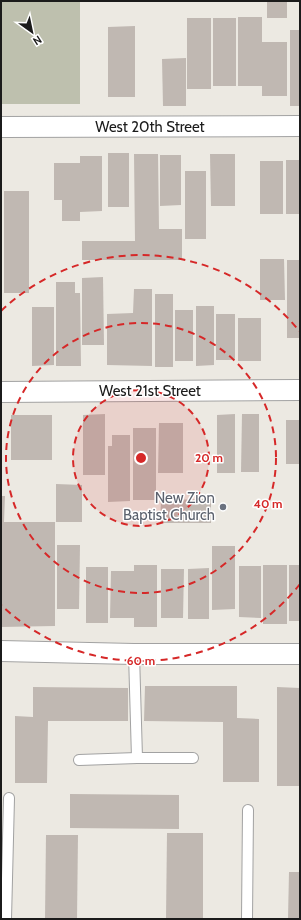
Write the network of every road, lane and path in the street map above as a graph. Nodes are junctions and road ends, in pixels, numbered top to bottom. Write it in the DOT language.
graph roads {
  1 [pos="300,126"];
  2 [pos="1,127"];
  3 [pos="300,390"];
  4 [pos="1,392"];
  5 [pos="1,651"];
  6 [pos="134,654"];
  7 [pos="300,654"];
  8 [pos="137,758"];
  9 [pos="193,758"];
  10 [pos="79,760"];
  11 [pos="9,798"];
  12 [pos="248,810"];
  13 [pos="6,919"];
  14 [pos="247,919"];
  1 -- 2 [label="street, West 20th Street"];
  3 -- 4 [label="street, West 21st Street"];
  5 -- 6 [label="street"];
  6 -- 7 [label="street"];
  6 -- 8 [label="lane"];
  8 -- 9 [label="lane"];
  8 -- 10 [label="lane"];
  11 -- 13 [label="lane"];
  12 -- 14 [label="lane"];
}
